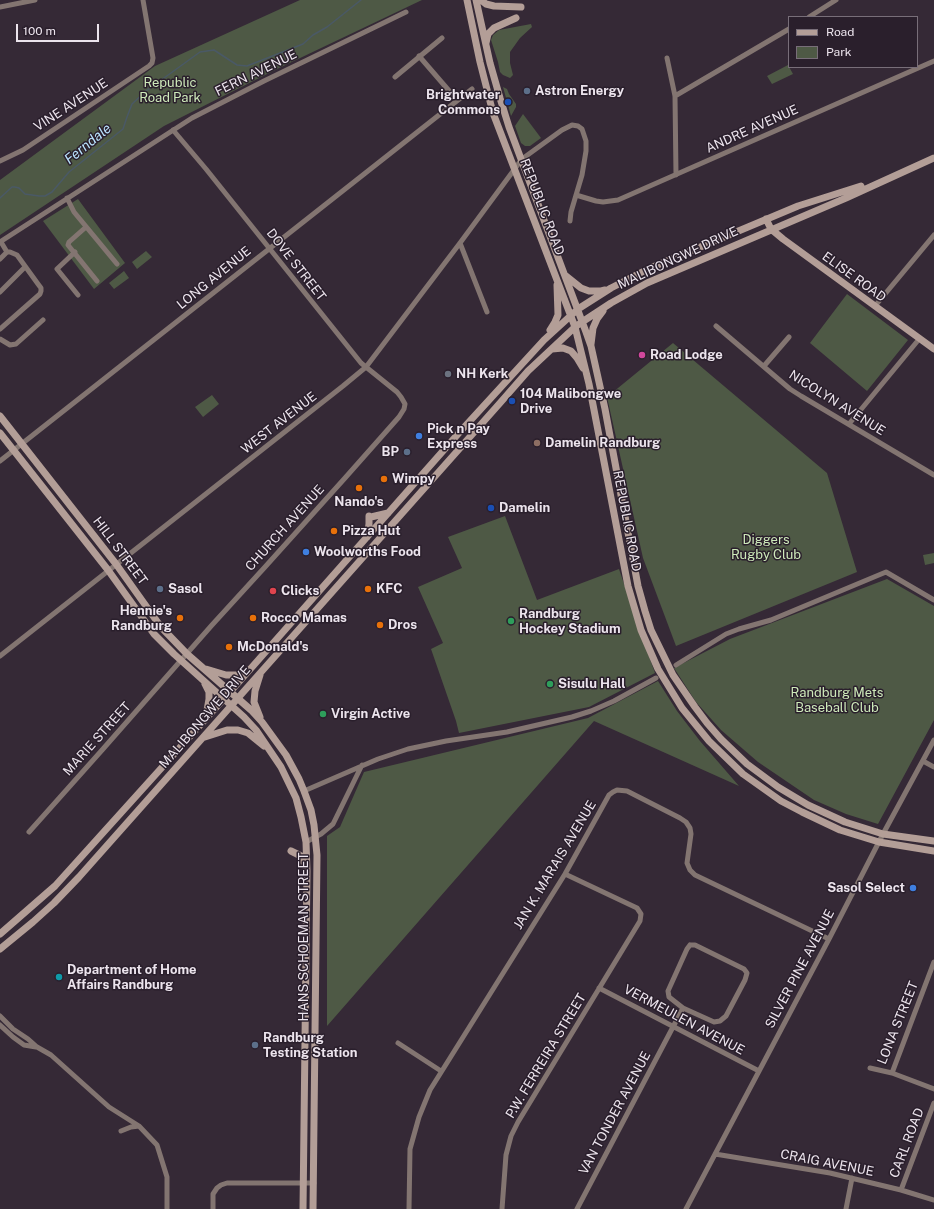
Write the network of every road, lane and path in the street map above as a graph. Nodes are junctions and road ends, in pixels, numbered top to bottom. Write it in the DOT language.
graph roads {
  1 [pos="35,0"];
  2 [pos="143,0"];
  3 [pos="467,0"];
  4 [pos="476,0"];
  5 [pos="481,0"];
  6 [pos="836,0"];
  7 [pos="0,7"];
  8 [pos="521,7"];
  9 [pos="406,12"];
  10 [pos="811,16"];
  11 [pos="516,18"];
  12 [pos="788,30"];
  13 [pos="442,38"];
  14 [pos="486,44"];
  15 [pos="419,56"];
  16 [pos="667,58"];
  17 [pos="934,61"];
  18 [pos="395,76"];
  19 [pos="472,89"];
  20 [pos="675,96"];
  21 [pos="457,100"];
  22 [pos="172,130"];
  23 [pos="934,155"];
  24 [pos="934,158"];
  25 [pos="522,159"];
  26 [pos="0,161"];
  27 [pos="515,170"];
  28 [pos="676,175"];
  29 [pos="576,195"];
  30 [pos="67,198"];
  31 [pos="766,219"];
  32 [pos="570,221"];
  33 [pos="86,228"];
  34 [pos="771,229"];
  35 [pos="934,235"];
  36 [pos="0,242"];
  37 [pos="460,243"];
  38 [pos="269,248"];
  39 [pos="7,252"];
  40 [pos="74,252"];
  41 [pos="0,259"];
  42 [pos="117,264"];
  43 [pos="25,266"];
  44 [pos="565,275"];
  45 [pos="556,279"];
  46 [pos="97,280"];
  47 [pos="611,288"];
  48 [pos="0,292"];
  49 [pos="78,295"];
  50 [pos="611,303"];
  51 [pos="875,306"];
  52 [pos="578,309"];
  53 [pos="487,312"];
  54 [pos="571,315"];
  55 [pos="43,320"];
  56 [pos="582,322"];
  57 [pos="716,326"];
  58 [pos="575,327"];
  59 [pos="0,329"];
  60 [pos="789,337"];
  61 [pos="920,338"];
  62 [pos="0,340"];
  63 [pos="544,340"];
  64 [pos="591,346"];
  65 [pos="551,349"];
  66 [pos="934,349"];
  67 [pos="764,366"];
  68 [pos="366,367"];
  69 [pos="589,384"];
  70 [pos="404,409"];
  71 [pos="0,416"];
  72 [pos="849,424"];
  73 [pos="0,433"];
  74 [pos="22,444"];
  75 [pos="14,450"];
  76 [pos="0,461"];
  77 [pos="934,475"];
  78 [pos="388,512"];
  79 [pos="366,539"];
  80 [pos="116,564"];
  81 [pos="108,570"];
  82 [pos="934,600"];
  83 [pos="187,654"];
  84 [pos="0,656"];
  85 [pos="181,661"];
  86 [pos="676,665"];
  87 [pos="202,667"];
  88 [pos="263,670"];
  89 [pos="247,673"];
  90 [pos="656,678"];
  91 [pos="205,682"];
  92 [pos="230,692"];
  93 [pos="223,699"];
  94 [pos="238,699"];
  95 [pos="231,706"];
  96 [pos="205,718"];
  97 [pos="262,722"];
  98 [pos="202,738"];
  99 [pos="934,740"];
  100 [pos="272,752"];
  101 [pos="923,761"];
  102 [pos="362,765"];
  103 [pos="934,766"];
  104 [pos="304,790"];
  105 [pos="29,832"];
  106 [pos="883,834"];
  107 [pos="315,837"];
  108 [pos="306,842"];
  109 [pos="879,842"];
  110 [pos="934,842"];
  111 [pos="291,850"];
  112 [pos="934,851"];
  113 [pos="307,871"];
  114 [pos="565,874"];
  115 [pos="0,934"];
  116 [pos="829,939"];
  117 [pos="0,949"];
  118 [pos="934,962"];
  119 [pos="599,988"];
  120 [pos="683,1008"];
  121 [pos="0,1016"];
  122 [pos="0,1025"];
  123 [pos="673,1027"];
  124 [pos="398,1043"];
  125 [pos="37,1047"];
  126 [pos="870,1068"];
  127 [pos="441,1071"];
  128 [pos="759,1071"];
  129 [pos="892,1074"];
  130 [pos="934,1089"];
  131 [pos="934,1103"];
  132 [pos="139,1126"];
  133 [pos="121,1131"];
  134 [pos="715,1154"];
  135 [pos="852,1178"];
  136 [pos="303,1183"];
  137 [pos="314,1183"];
  138 [pos="901,1190"];
  139 [pos="934,1200"];
  140 [pos="167,1209"];
  141 [pos="213,1209"];
  142 [pos="303,1209"];
  143 [pos="313,1209"];
  144 [pos="409,1209"];
  145 [pos="502,1209"];
  146 [pos="577,1209"];
  147 [pos="686,1209"];
  148 [pos="846,1209"];
  1 -- 7 [label="street"];
  2 -- 26 [label="street, VINE AVENUE"];
  3 -- 27 [label="main road, REPUBLIC ROAD"];
  4 -- 14 [label="main road, REPUBLIC ROAD"];
  5 -- 8 [label="main road"];
  6 -- 10 [label="street"];
  9 -- 22 [label="street, FERN AVENUE"];
  11 -- 14 [label="main road"];
  12 -- 20 [label="street"];
  13 -- 15 [label="street"];
  14 -- 25 [label="main road, REPUBLIC ROAD"];
  15 -- 18 [label="street"];
  15 -- 21 [label="street"];
  16 -- 20 [label="street"];
  17 -- 28 [label="street, ANDRE AVENUE"];
  19 -- 21 [label="street, LONG AVENUE"];
  20 -- 28 [label="street"];
  21 -- 38 [label="street, LONG AVENUE"];
  22 -- 30 [label="street, FERN AVENUE"];
  22 -- 38 [label="street, DOVE STREET"];
  23 -- 31 [label="main road, MALIBONGWE DRIVE"];
  24 -- 34 [label="main road, MALIBONGWE DRIVE"];
  25 -- 27 [label="street, WEST AVENUE"];
  25 -- 29 [label="street"];
  25 -- 44 [label="main road, REPUBLIC ROAD"];
  27 -- 37 [label="street, WEST AVENUE"];
  27 -- 45 [label="main road, REPUBLIC ROAD"];
  28 -- 29 [label="street, ANDRE AVENUE"];
  29 -- 32 [label="street"];
  30 -- 33 [label="street"];
  30 -- 36 [label="street, FERN AVENUE"];
  31 -- 34 [label="main road, ELISE ROAD"];
  31 -- 47 [label="main road, MALIBONGWE DRIVE"];
  33 -- 40 [label="street"];
  33 -- 42 [label="street"];
  34 -- 50 [label="main road, MALIBONGWE DRIVE"];
  34 -- 51 [label="main road, ELISE ROAD"];
  35 -- 51 [label="street"];
  36 -- 39 [label="street"];
  37 -- 53 [label="street"];
  37 -- 68 [label="street, WEST AVENUE"];
  38 -- 68 [label="street, DOVE STREET"];
  38 -- 74 [label="street, LONG AVENUE"];
  39 -- 41 [label="street"];
  39 -- 43 [label="street"];
  40 -- 46 [label="street"];
  40 -- 49 [label="street"];
  43 -- 48 [label="street"];
  43 -- 59 [label="street"];
  44 -- 47 [label="main road"];
  44 -- 52 [label="main road, REPUBLIC ROAD"];
  45 -- 54 [label="main road, REPUBLIC ROAD"];
  45 -- 63 [label="main road"];
  47 -- 52 [label="main road, MALIBONGWE DRIVE"];
  50 -- 56 [label="main road, MALIBONGWE DRIVE"];
  50 -- 64 [label="main road"];
  51 -- 61 [label="main road, ELISE ROAD"];
  52 -- 54 [label="main road, MALIBONGWE DRIVE"];
  52 -- 56 [label="main road, REPUBLIC ROAD"];
  54 -- 58 [label="main road, REPUBLIC ROAD"];
  54 -- 63 [label="main road, MALIBONGWE DRIVE"];
  55 -- 62 [label="street"];
  56 -- 58 [label="main road, MALIBONGWE DRIVE"];
  56 -- 64 [label="main road, REPUBLIC ROAD"];
  57 -- 67 [label="street, NICOLYN AVENUE"];
  58 -- 65 [label="main road, MALIBONGWE DRIVE"];
  58 -- 69 [label="main road, REPUBLIC ROAD"];
  60 -- 67 [label="street"];
  61 -- 66 [label="main road, ELISE ROAD"];
  61 -- 72 [label="street"];
  63 -- 78 [label="main road, MALIBONGWE DRIVE"];
  64 -- 106 [label="main road, REPUBLIC ROAD"];
  65 -- 69 [label="main road"];
  65 -- 88 [label="main road, MALIBONGWE DRIVE"];
  67 -- 72 [label="street, NICOLYN AVENUE"];
  68 -- 70 [label="street, DOVE STREET"];
  68 -- 80 [label="street, WEST AVENUE"];
  69 -- 109 [label="main road, REPUBLIC ROAD"];
  70 -- 83 [label="street, CHURCH AVENUE"];
  71 -- 74 [label="main road, HILL STREET"];
  72 -- 77 [label="street, NICOLYN AVENUE"];
  73 -- 75 [label="main road, HILL STREET"];
  74 -- 75 [label="street, LONG AVENUE"];
  74 -- 80 [label="main road, HILL STREET"];
  75 -- 76 [label="street, LONG AVENUE"];
  75 -- 81 [label="main road, HILL STREET"];
  78 -- 79 [label="main road, MALIBONGWE DRIVE"];
  78 -- 79 [label="main road"];
  79 -- 89 [label="main road, MALIBONGWE DRIVE"];
  80 -- 81 [label="street, WEST AVENUE"];
  80 -- 83 [label="main road, HILL STREET"];
  81 -- 84 [label="street, WEST AVENUE"];
  81 -- 85 [label="main road, HILL STREET"];
  82 -- 86 [label="street"];
  83 -- 85 [label="street, CHURCH AVENUE"];
  83 -- 87 [label="main road, HILL STREET"];
  85 -- 91 [label="main road, HILL STREET"];
  85 -- 105 [label="street, MARIE STREET"];
  87 -- 89 [label="main road"];
  87 -- 92 [label="main road, HILL STREET"];
  88 -- 94 [label="main road, MALIBONGWE DRIVE"];
  88 -- 97 [label="main road"];
  89 -- 92 [label="main road, MALIBONGWE DRIVE"];
  90 -- 102 [label="street"];
  91 -- 93 [label="main road, HILL STREET"];
  91 -- 96 [label="main road"];
  92 -- 93 [label="main road, MALIBONGWE DRIVE"];
  92 -- 94 [label="main road, HANS SCHOEMAN STREET"];
  93 -- 95 [label="main road, HANS SCHOEMAN STREET"];
  93 -- 96 [label="main road, MALIBONGWE DRIVE"];
  94 -- 95 [label="main road, MALIBONGWE DRIVE"];
  94 -- 97 [label="main road, HANS SCHOEMAN STREET"];
  95 -- 98 [label="main road, MALIBONGWE DRIVE"];
  95 -- 100 [label="main road, HANS SCHOEMAN STREET"];
  96 -- 115 [label="main road, MALIBONGWE DRIVE"];
  97 -- 104 [label="main road, HANS SCHOEMAN STREET"];
  98 -- 100 [label="main road"];
  98 -- 117 [label="main road, MALIBONGWE DRIVE"];
  99 -- 101 [label="street, SILVER PINE AVENUE"];
  100 -- 108 [label="main road, HANS SCHOEMAN STREET"];
  101 -- 103 [label="street"];
  101 -- 106 [label="street, SILVER PINE AVENUE"];
  102 -- 104 [label="street"];
  102 -- 107 [label="street"];
  104 -- 107 [label="main road, HANS SCHOEMAN STREET"];
  106 -- 109 [label="street, SILVER PINE AVENUE"];
  106 -- 110 [label="main road, REPUBLIC ROAD"];
  107 -- 108 [label="street"];
  107 -- 137 [label="main road, HANS SCHOEMAN STREET"];
  108 -- 113 [label="main road, HANS SCHOEMAN STREET"];
  109 -- 112 [label="main road, REPUBLIC ROAD"];
  109 -- 116 [label="street, SILVER PINE AVENUE"];
  111 -- 113 [label="main road"];
  113 -- 136 [label="main road, HANS SCHOEMAN STREET"];
  114 -- 116 [label="street, JAN K. MARAIS AVENUE"];
  114 -- 119 [label="street, P.W. FERREIRA STREET"];
  114 -- 127 [label="street, JAN K. MARAIS AVENUE"];
  116 -- 128 [label="street, SILVER PINE AVENUE"];
  118 -- 129 [label="street, LONA STREET"];
  119 -- 123 [label="street, VERMEULEN AVENUE"];
  119 -- 145 [label="street, P.W. FERREIRA STREET"];
  120 -- 120 [label="street"];
  120 -- 123 [label="street, VAN TONDER AVENUE"];
  121 -- 125 [label="street"];
  122 -- 125 [label="street"];
  123 -- 128 [label="street, VERMEULEN AVENUE"];
  123 -- 146 [label="street, VAN TONDER AVENUE"];
  124 -- 127 [label="street"];
  125 -- 132 [label="street"];
  126 -- 129 [label="street, LONA STREET"];
  127 -- 144 [label="street, JAN K. MARAIS AVENUE"];
  128 -- 134 [label="street, SILVER PINE AVENUE"];
  129 -- 130 [label="street"];
  131 -- 138 [label="street, CARL ROAD"];
  132 -- 133 [label="street"];
  132 -- 140 [label="street"];
  134 -- 135 [label="street, CRAIG AVENUE"];
  134 -- 147 [label="street, SILVER PINE AVENUE"];
  135 -- 138 [label="street, CRAIG AVENUE"];
  135 -- 148 [label="street"];
  136 -- 137 [label="street"];
  136 -- 141 [label="street"];
  136 -- 142 [label="main road, HANS SCHOEMAN STREET"];
  137 -- 143 [label="main road, HANS SCHOEMAN STREET"];
  138 -- 139 [label="street, CRAIG AVENUE"];
}
